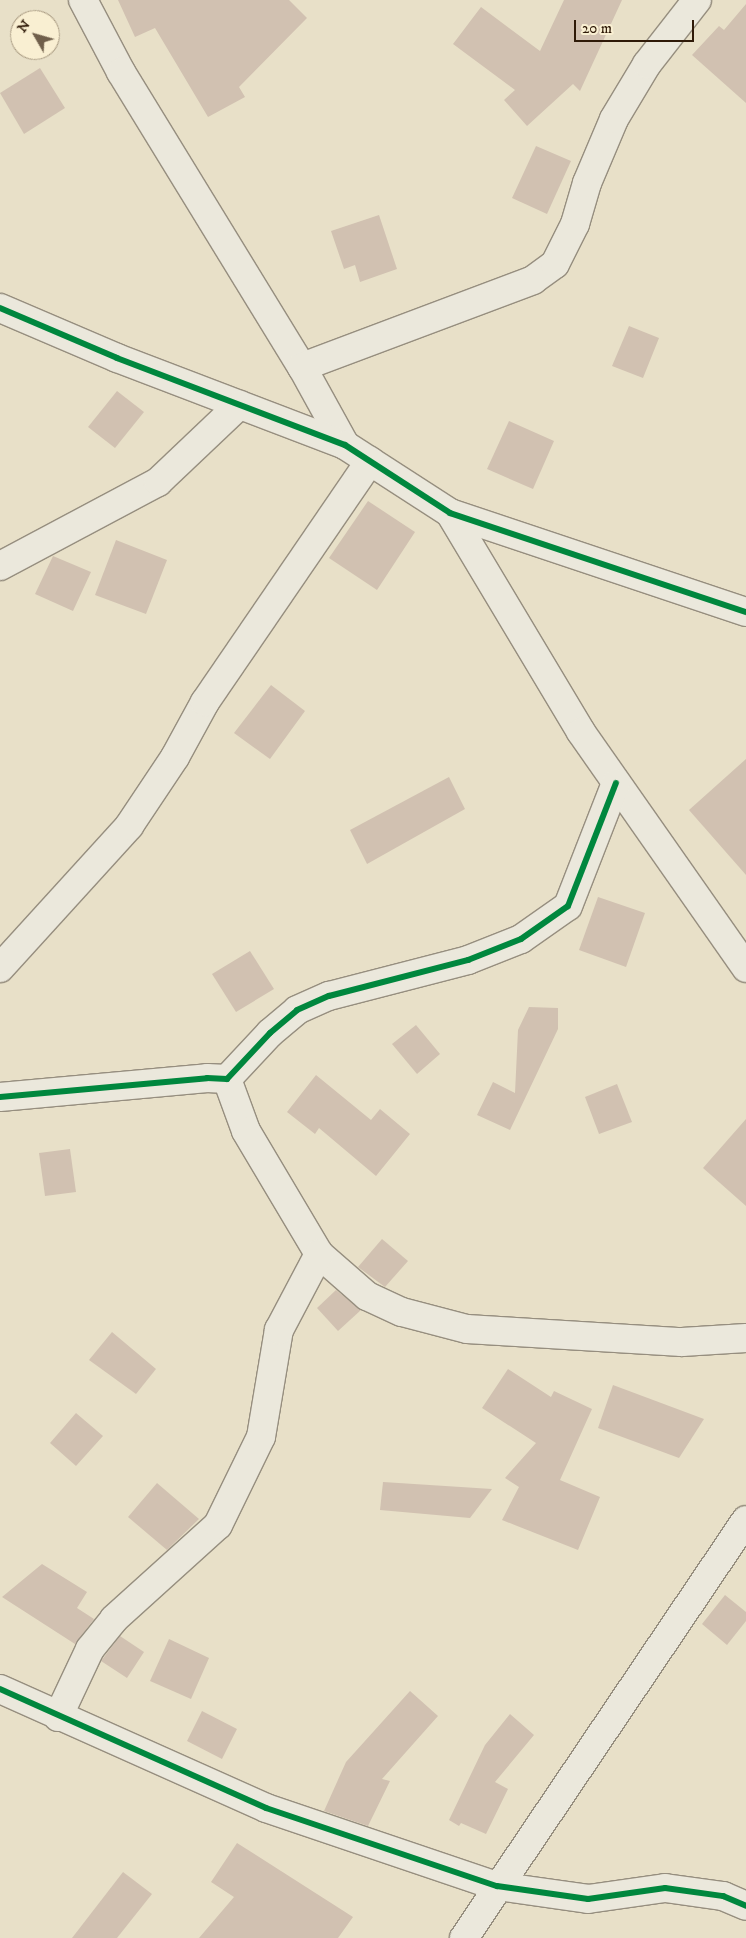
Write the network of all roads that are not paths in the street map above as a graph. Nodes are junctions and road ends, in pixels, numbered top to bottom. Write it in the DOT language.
graph roads {
  1 [pos="83,0"];
  2 [pos="697,0"];
  3 [pos="0,308"];
  4 [pos="302,367"];
  5 [pos="239,405"];
  6 [pos="345,445"];
  7 [pos="370,461"];
  8 [pos="450,513"];
  9 [pos="0,566"];
  10 [pos="746,612"];
  11 [pos="616,783"];
  12 [pos="0,968"];
  13 [pos="746,968"];
  14 [pos="227,1079"];
  15 [pos="0,1097"];
  16 [pos="318,1254"];
  17 [pos="746,1338"];
  18 [pos="746,1520"];
  19 [pos="0,1689"];
  20 [pos="58,1717"];
  21 [pos="497,1886"];
  22 [pos="746,1906"];
  23 [pos="464,1938"];
  1 -- 4 [label="street"];
  2 -- 4 [label="street"];
  3 -- 5 [label="street"];
  4 -- 6 [label="street"];
  5 -- 6 [label="street"];
  5 -- 9 [label="street"];
  6 -- 7 [label="street"];
  7 -- 8 [label="street"];
  7 -- 12 [label="street"];
  8 -- 10 [label="street"];
  8 -- 11 [label="street"];
  11 -- 13 [label="street"];
  11 -- 14 [label="street"];
  14 -- 15 [label="street"];
  14 -- 16 [label="street"];
  16 -- 17 [label="street"];
  16 -- 20 [label="street"];
  18 -- 21 [label="street"];
  19 -- 20 [label="street"];
  20 -- 21 [label="street"];
  21 -- 22 [label="street"];
  21 -- 23 [label="street"];
}
